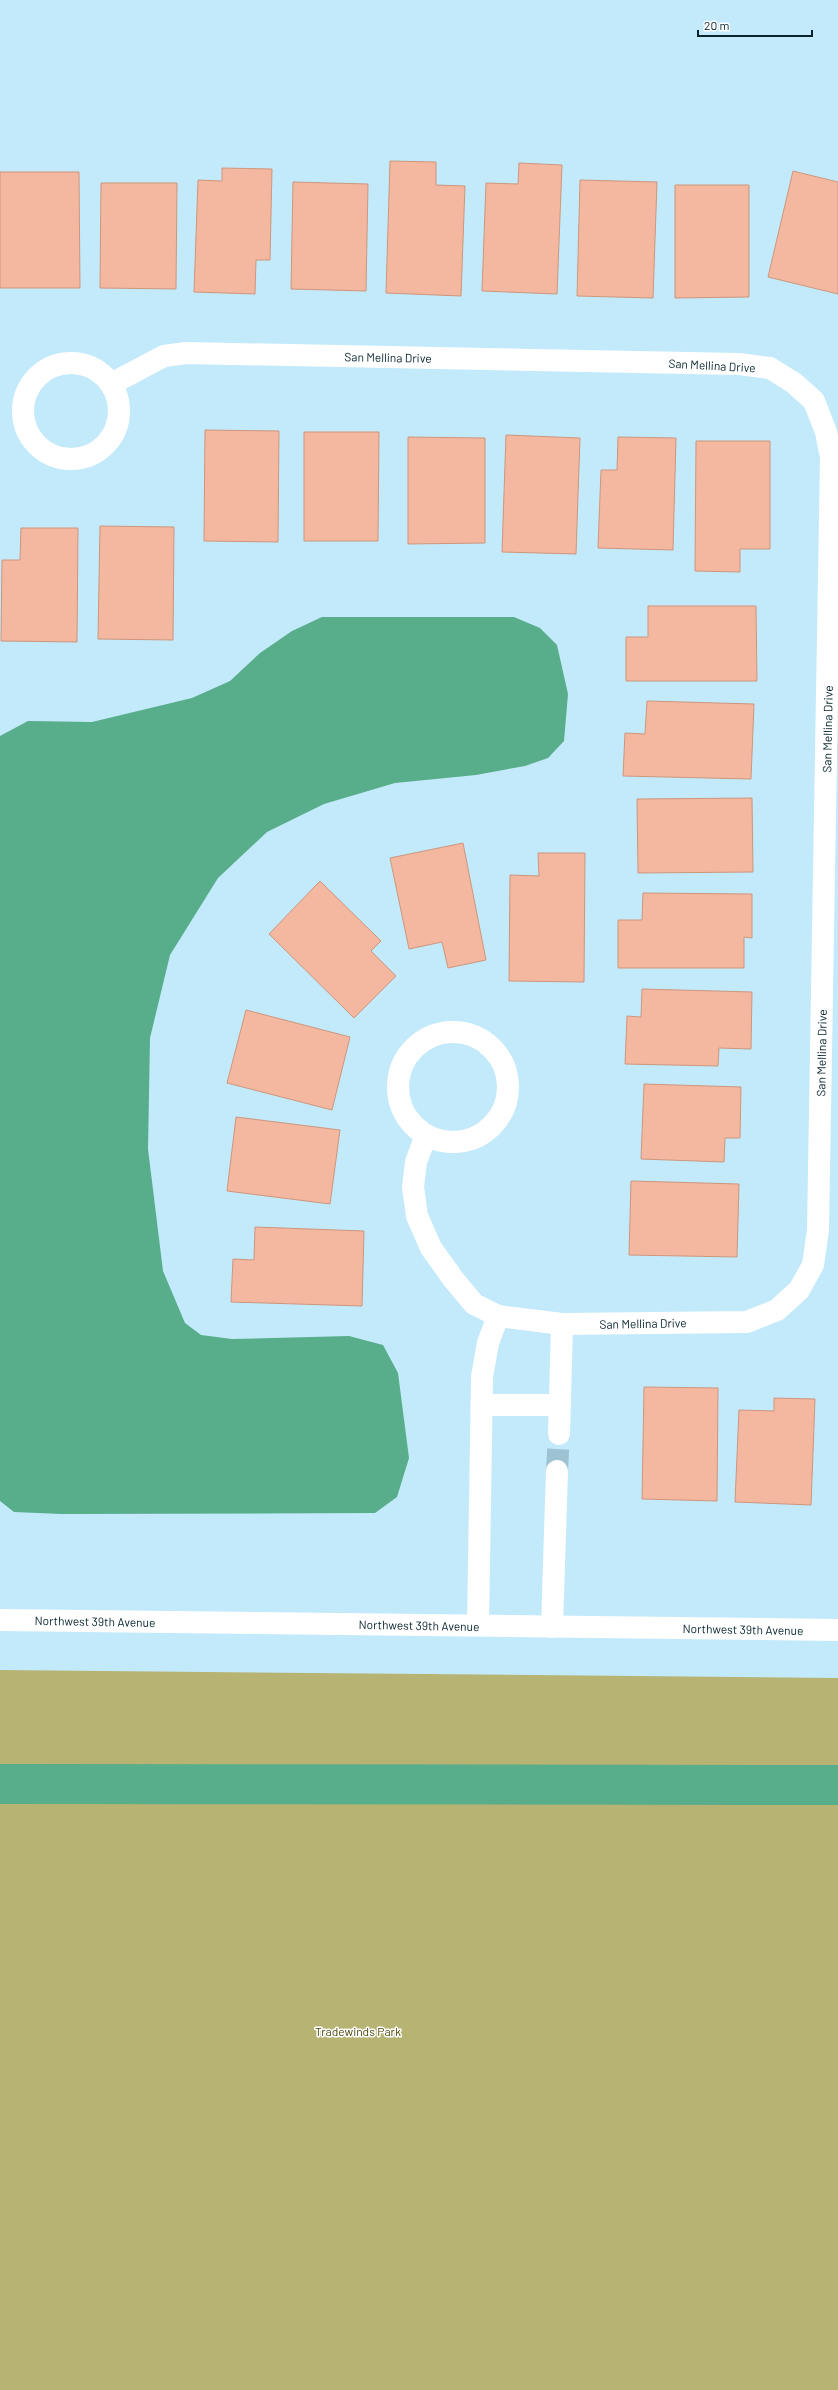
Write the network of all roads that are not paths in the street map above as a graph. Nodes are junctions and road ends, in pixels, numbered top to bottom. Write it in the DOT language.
graph roads {
  1 [pos="111,384"];
  2 [pos="426,1135"];
  3 [pos="498,1316"];
  4 [pos="562,1324"];
  5 [pos="482,1405"];
  6 [pos="560,1405"];
  7 [pos="559,1434"];
  8 [pos="557,1471"];
  9 [pos="0,1620"];
  10 [pos="478,1625"];
  11 [pos="552,1627"];
  12 [pos="838,1630"];
  1 -- 1 [label="street"];
  1 -- 4 [label="street, San Mellina Drive"];
  2 -- 2 [label="street"];
  2 -- 3 [label="street, San Mellina Drive"];
  3 -- 4 [label="street, San Mellina Drive"];
  3 -- 5 [label="street"];
  4 -- 6 [label="street"];
  5 -- 6 [label="street"];
  5 -- 10 [label="street"];
  6 -- 7 [label="street"];
  8 -- 11 [label="street"];
  9 -- 10 [label="street, Northwest 39th Avenue"];
  10 -- 11 [label="street, Northwest 39th Avenue"];
  11 -- 12 [label="street, Northwest 39th Avenue"];
}
